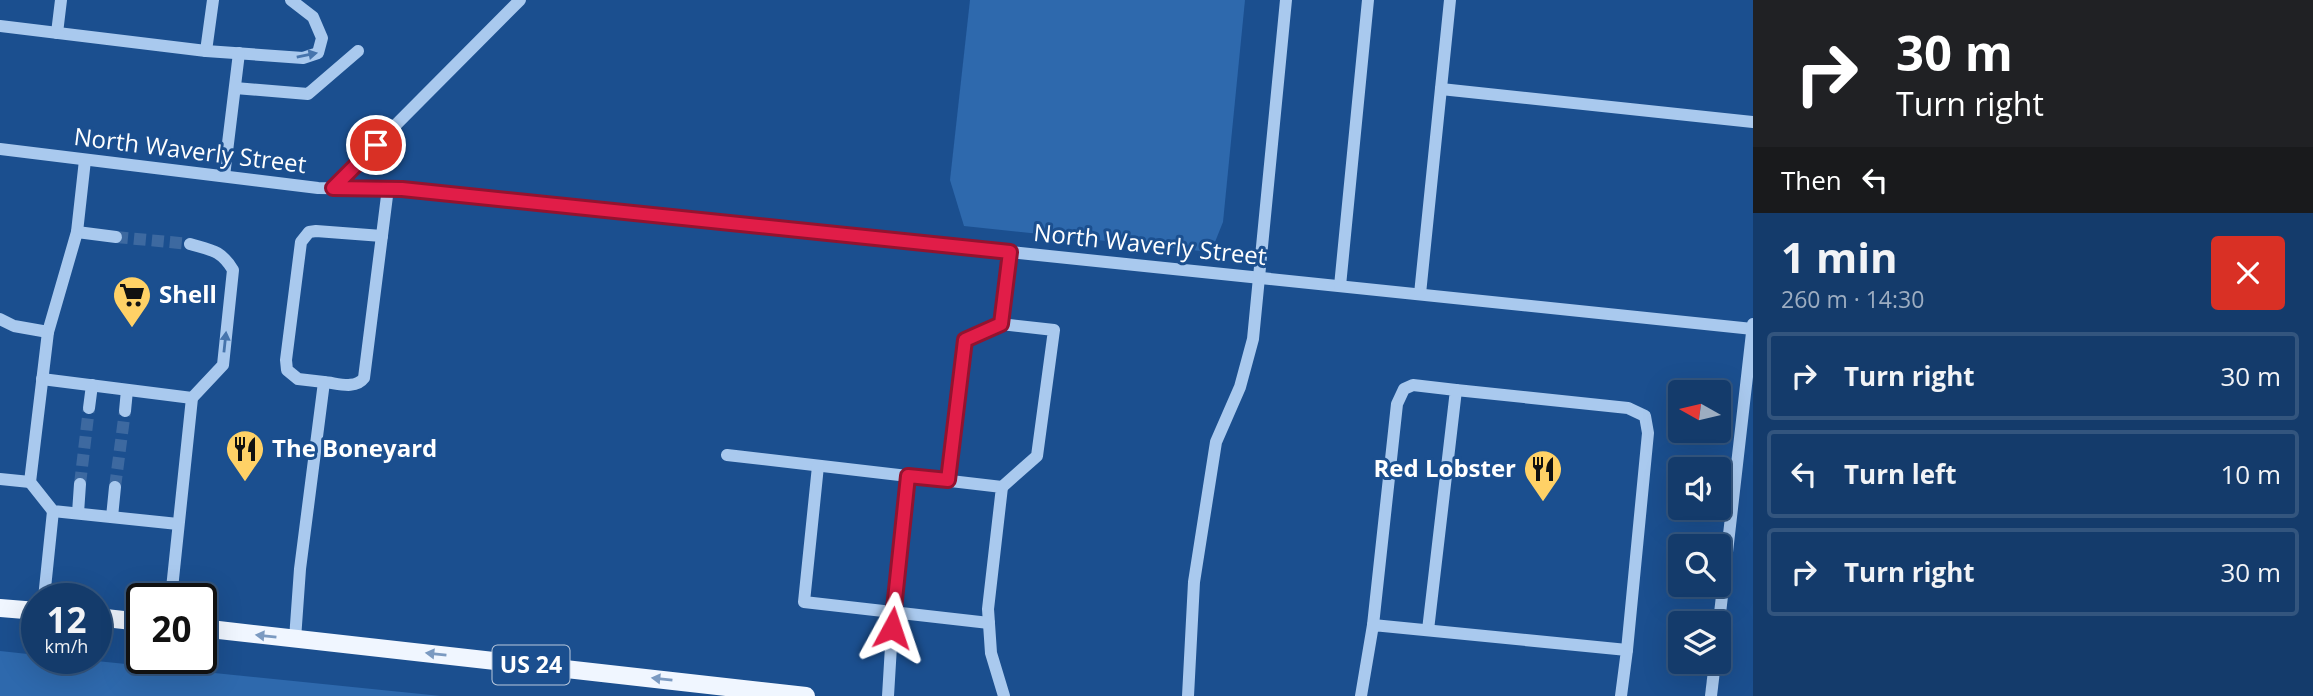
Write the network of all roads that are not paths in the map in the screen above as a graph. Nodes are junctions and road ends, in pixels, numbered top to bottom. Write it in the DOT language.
graph roads {
  1 [pos="61,0"];
  2 [pos="213,0"];
  3 [pos="291,0"];
  4 [pos="520,0"];
  5 [pos="1286,0"];
  6 [pos="1368,0"];
  7 [pos="1450,0"];
  8 [pos="0,26"];
  9 [pos="57,33"];
  10 [pos="206,51"];
  11 [pos="358,51"];
  12 [pos="239,53"];
  13 [pos="235,88"];
  14 [pos="1441,89"];
  15 [pos="1753,122"];
  16 [pos="0,149"];
  17 [pos="86,160"];
  18 [pos="224,176"];
  19 [pos="333,188"];
  20 [pos="388,188"];
  21 [pos="77,232"];
  22 [pos="382,236"];
  23 [pos="116,237"];
  24 [pos="190,244"];
  25 [pos="1010,252"];
  26 [pos="1260,278"];
  27 [pos="1340,286"];
  28 [pos="1420,295"];
  29 [pos="0,319"];
  30 [pos="1001,324"];
  31 [pos="1753,328"];
  32 [pos="48,332"];
  33 [pos="42,379"];
  34 [pos="324,382"];
  35 [pos="92,385"];
  36 [pos="127,390"];
  37 [pos="1456,390"];
  38 [pos="192,398"];
  39 [pos="89,408"];
  40 [pos="125,411"];
  41 [pos="727,455"];
  42 [pos="818,466"];
  43 [pos="908,476"];
  44 [pos="0,479"];
  45 [pos="948,480"];
  46 [pos="30,482"];
  47 [pos="80,484"];
  48 [pos="115,487"];
  49 [pos="1002,487"];
  50 [pos="53,511"];
  51 [pos="78,513"];
  52 [pos="112,517"];
  53 [pos="178,524"];
  54 [pos="46,583"];
  55 [pos="172,583"];
  56 [pos="0,608"];
  57 [pos="21,610"];
  58 [pos="1720,611"];
  59 [pos="893,612"];
  60 [pos="989,623"];
  61 [pos="1373,625"];
  62 [pos="217,630"];
  63 [pos="1428,630"];
  64 [pos="295,639"];
  65 [pos="1627,650"];
  66 [pos="1714,674"];
  67 [pos="730,687"];
  68 [pos="746,696"];
  69 [pos="806,696"];
  70 [pos="888,696"];
  71 [pos="1004,696"];
  72 [pos="1188,696"];
  73 [pos="1361,696"];
  74 [pos="1621,696"];
  75 [pos="1711,696"];
  1 -- 9 [label="street"];
  2 -- 10 [label="street"];
  12 -- 3 [label="street, one-way"];
  4 -- 19 [label="street"];
  5 -- 26 [label="street"];
  6 -- 27 [label="street"];
  7 -- 14 [label="street"];
  8 -- 9 [label="street"];
  9 -- 10 [label="street"];
  10 -- 12 [label="street"];
  11 -- 13 [label="street"];
  12 -- 13 [label="street"];
  13 -- 18 [label="street"];
  14 -- 15 [label="street"];
  14 -- 28 [label="street"];
  16 -- 17 [label="street, North Waverly Street"];
  17 -- 18 [label="street, North Waverly Street"];
  17 -- 21 [label="street"];
  18 -- 19 [label="street, North Waverly Street"];
  19 -- 20 [label="street, North Waverly Street"];
  20 -- 22 [label="street"];
  20 -- 25 [label="street, North Waverly Street"];
  21 -- 23 [label="street"];
  21 -- 32 [label="street"];
  22 -- 34 [label="street"];
  22 -- 34 [label="street"];
  38 -- 24 [label="street, one-way"];
  25 -- 26 [label="street, North Waverly Street"];
  25 -- 30 [label="street"];
  26 -- 27 [label="street, North Waverly Street"];
  26 -- 72 [label="street"];
  27 -- 28 [label="street, North Waverly Street"];
  28 -- 31 [label="street, North Waverly Street"];
  29 -- 32 [label="street"];
  30 -- 45 [label="street"];
  30 -- 49 [label="street"];
  31 -- 58 [label="street"];
  32 -- 33 [label="street"];
  33 -- 35 [label="street"];
  33 -- 46 [label="street"];
  34 -- 64 [label="street"];
  35 -- 36 [label="street"];
  35 -- 39 [label="street"];
  36 -- 38 [label="street"];
  36 -- 40 [label="street"];
  37 -- 61 [label="street"];
  37 -- 63 [label="street"];
  37 -- 65 [label="street"];
  38 -- 53 [label="street"];
  41 -- 42 [label="street"];
  42 -- 43 [label="street"];
  42 -- 59 [label="street"];
  43 -- 45 [label="street"];
  43 -- 59 [label="street"];
  44 -- 46 [label="street"];
  45 -- 49 [label="street"];
  46 -- 50 [label="street"];
  47 -- 51 [label="street"];
  48 -- 52 [label="street"];
  49 -- 60 [label="street"];
  50 -- 51 [label="street"];
  50 -- 54 [label="street"];
  51 -- 52 [label="street"];
  52 -- 53 [label="street"];
  53 -- 55 [label="street"];
  56 -- 57 [label="main road"];
  59 -- 60 [label="street"];
  59 -- 70 [label="street"];
  60 -- 71 [label="street"];
  61 -- 63 [label="street"];
  61 -- 73 [label="street"];
  64 -- 62 [label="main road, US 24, one-way"];
  63 -- 65 [label="street"];
  67 -- 64 [label="main road, US 24, one-way"];
  65 -- 74 [label="street"];
  66 -- 75 [label="street"];
  67 -- 68 [label="main road"];
  67 -- 69 [label="main road, US 24"];
}
